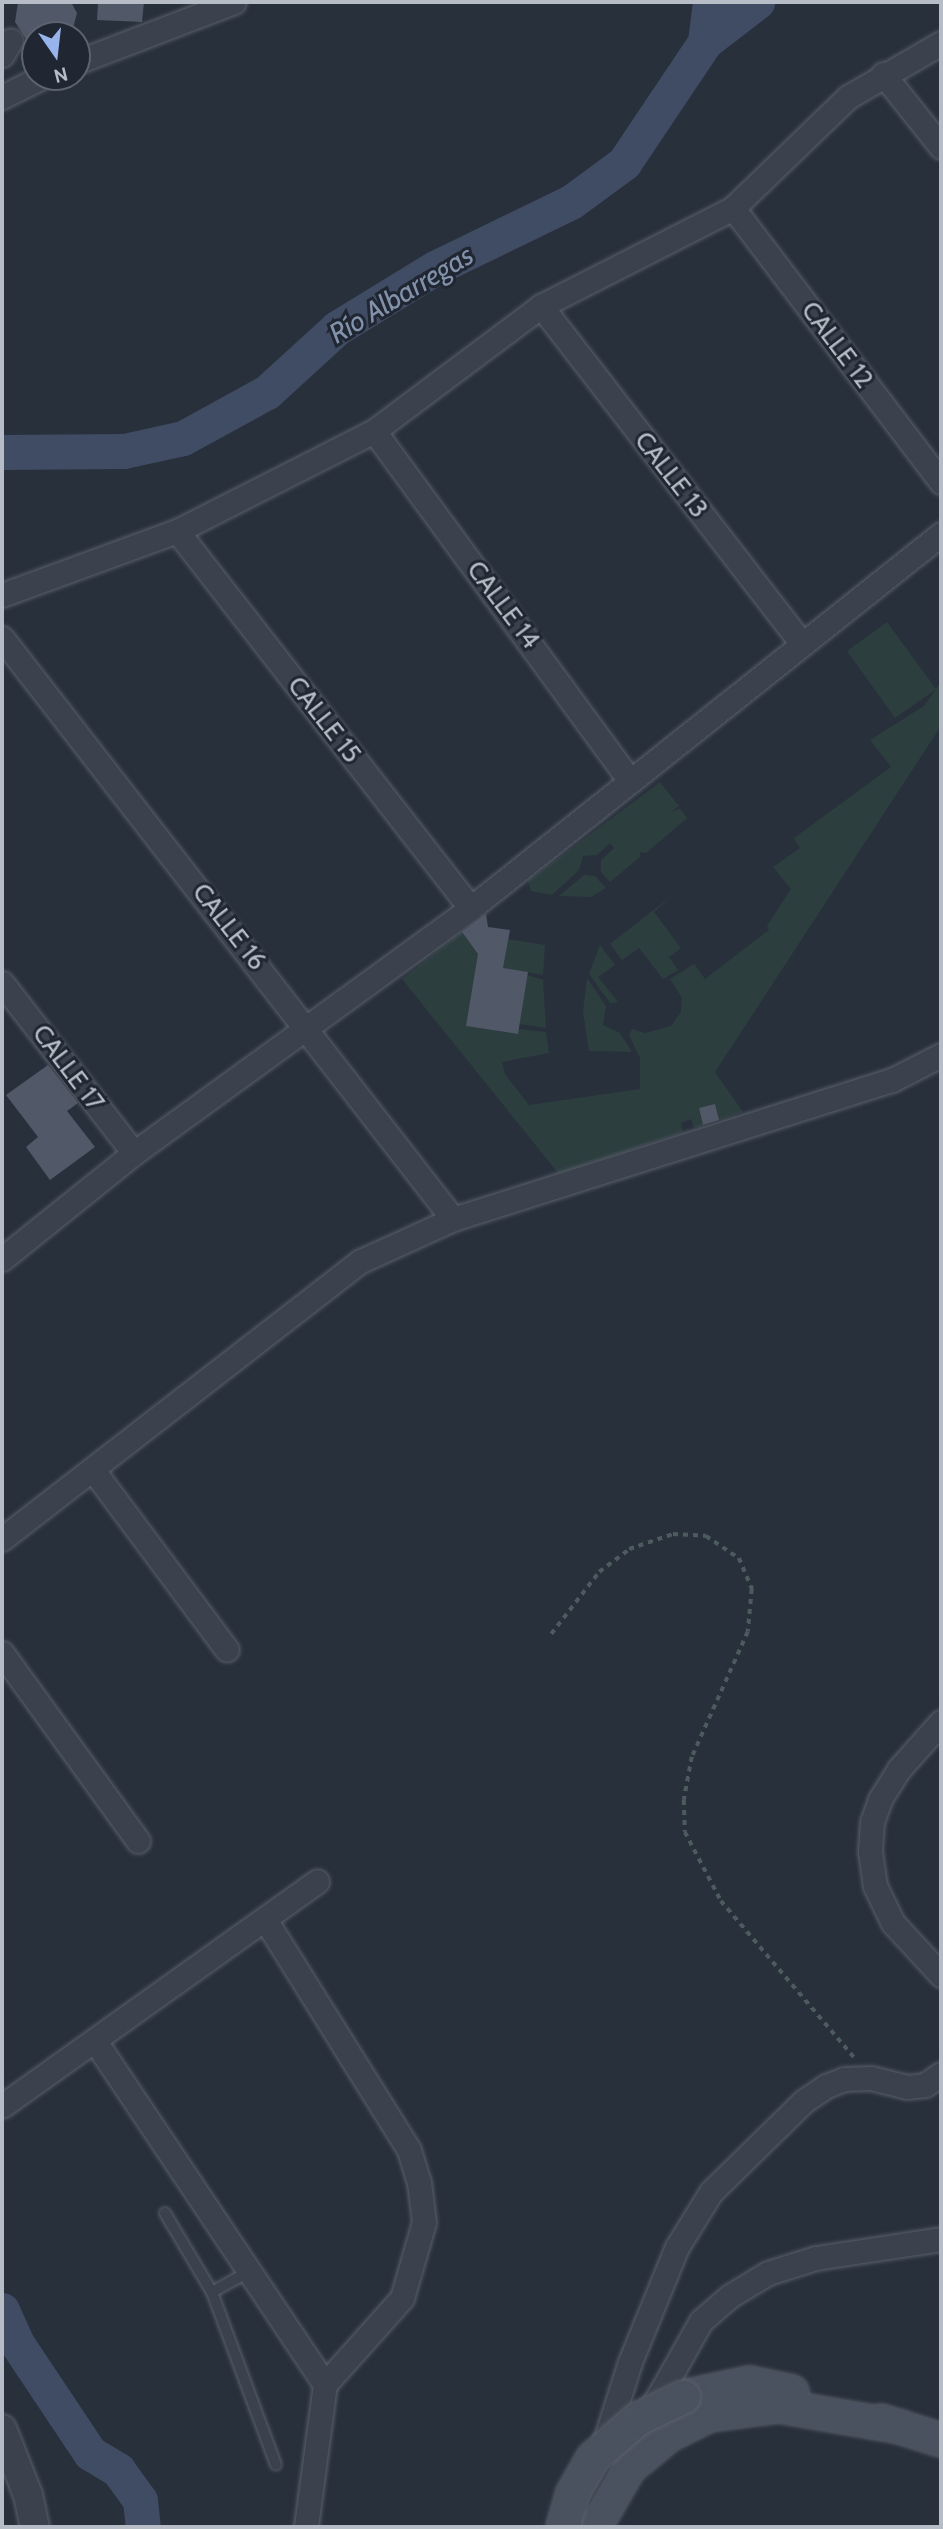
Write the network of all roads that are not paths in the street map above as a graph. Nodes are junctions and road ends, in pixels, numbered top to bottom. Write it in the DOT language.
graph roads {
  1 [pos="234,2"];
  2 [pos="941,43"];
  3 [pos="91,57"];
  4 [pos="883,74"];
  5 [pos="21,87"];
  6 [pos="2,97"];
  7 [pos="941,147"];
  8 [pos="733,208"];
  9 [pos="541,306"];
  10 [pos="374,431"];
  11 [pos="941,482"];
  12 [pos="177,531"];
  13 [pos="941,534"];
  14 [pos="2,595"];
  15 [pos="2,638"];
  16 [pos="801,643"];
  17 [pos="630,781"];
  18 [pos="471,908"];
  19 [pos="2,983"];
  20 [pos="306,1026"];
  21 [pos="941,1055"];
  22 [pos="134,1153"];
  23 [pos="453,1219"];
  24 [pos="2,1259"];
  25 [pos="93,1470"];
  26 [pos="2,1539"];
  27 [pos="227,1650"];
  28 [pos="2,1653"];
  29 [pos="941,1722"];
  30 [pos="138,1840"];
  31 [pos="317,1881"];
  32 [pos="266,1921"];
  33 [pos="941,1975"];
  34 [pos="95,2041"];
  35 [pos="941,2074"];
  36 [pos="2,2106"];
  37 [pos="164,2213"];
  38 [pos="941,2239"];
  39 [pos="250,2271"];
  40 [pos="212,2292"];
  41 [pos="325,2384"];
  42 [pos="687,2410"];
  43 [pos="941,2440"];
  44 [pos="5,2445"];
  45 [pos="603,2446"];
  46 [pos="276,2465"];
  47 [pos="35,2527"];
  48 [pos="306,2527"];
  49 [pos="563,2527"];
  50 [pos="579,2527"];
  51 [pos="596,2527"];
  1 -- 3 [label="street"];
  2 -- 4 [label="street"];
  4 -- 7 [label="street"];
  4 -- 8 [label="street"];
  5 -- 6 [label="street"];
  8 -- 9 [label="street"];
  8 -- 11 [label="street, CALLE 12"];
  9 -- 10 [label="street"];
  9 -- 16 [label="street, CALLE 13"];
  10 -- 12 [label="street"];
  10 -- 17 [label="street, CALLE 14"];
  12 -- 14 [label="street"];
  12 -- 18 [label="street, CALLE 15"];
  13 -- 16 [label="street"];
  15 -- 20 [label="street, CALLE 16"];
  16 -- 17 [label="street"];
  17 -- 18 [label="street"];
  18 -- 20 [label="street"];
  19 -- 22 [label="street, CALLE 17"];
  20 -- 22 [label="street"];
  20 -- 23 [label="street, CALLE 16"];
  21 -- 23 [label="street"];
  22 -- 24 [label="street"];
  23 -- 25 [label="street"];
  25 -- 26 [label="street"];
  25 -- 27 [label="street"];
  28 -- 30 [label="street"];
  29 -- 33 [label="street"];
  31 -- 32 [label="street"];
  32 -- 34 [label="street"];
  32 -- 41 [label="street"];
  34 -- 36 [label="street"];
  34 -- 39 [label="street"];
  35 -- 45 [label="street"];
  37 -- 40 [label="lane"];
  38 -- 50 [label="street"];
  39 -- 40 [label="lane"];
  39 -- 41 [label="street"];
  40 -- 46 [label="lane"];
  41 -- 48 [label="street"];
  42 -- 43 [label="main road"];
  42 -- 45 [label="main road, bridge"];
  42 -- 51 [label="main road"];
  44 -- 47 [label="street"];
  45 -- 49 [label="main road, bridge"];
}
